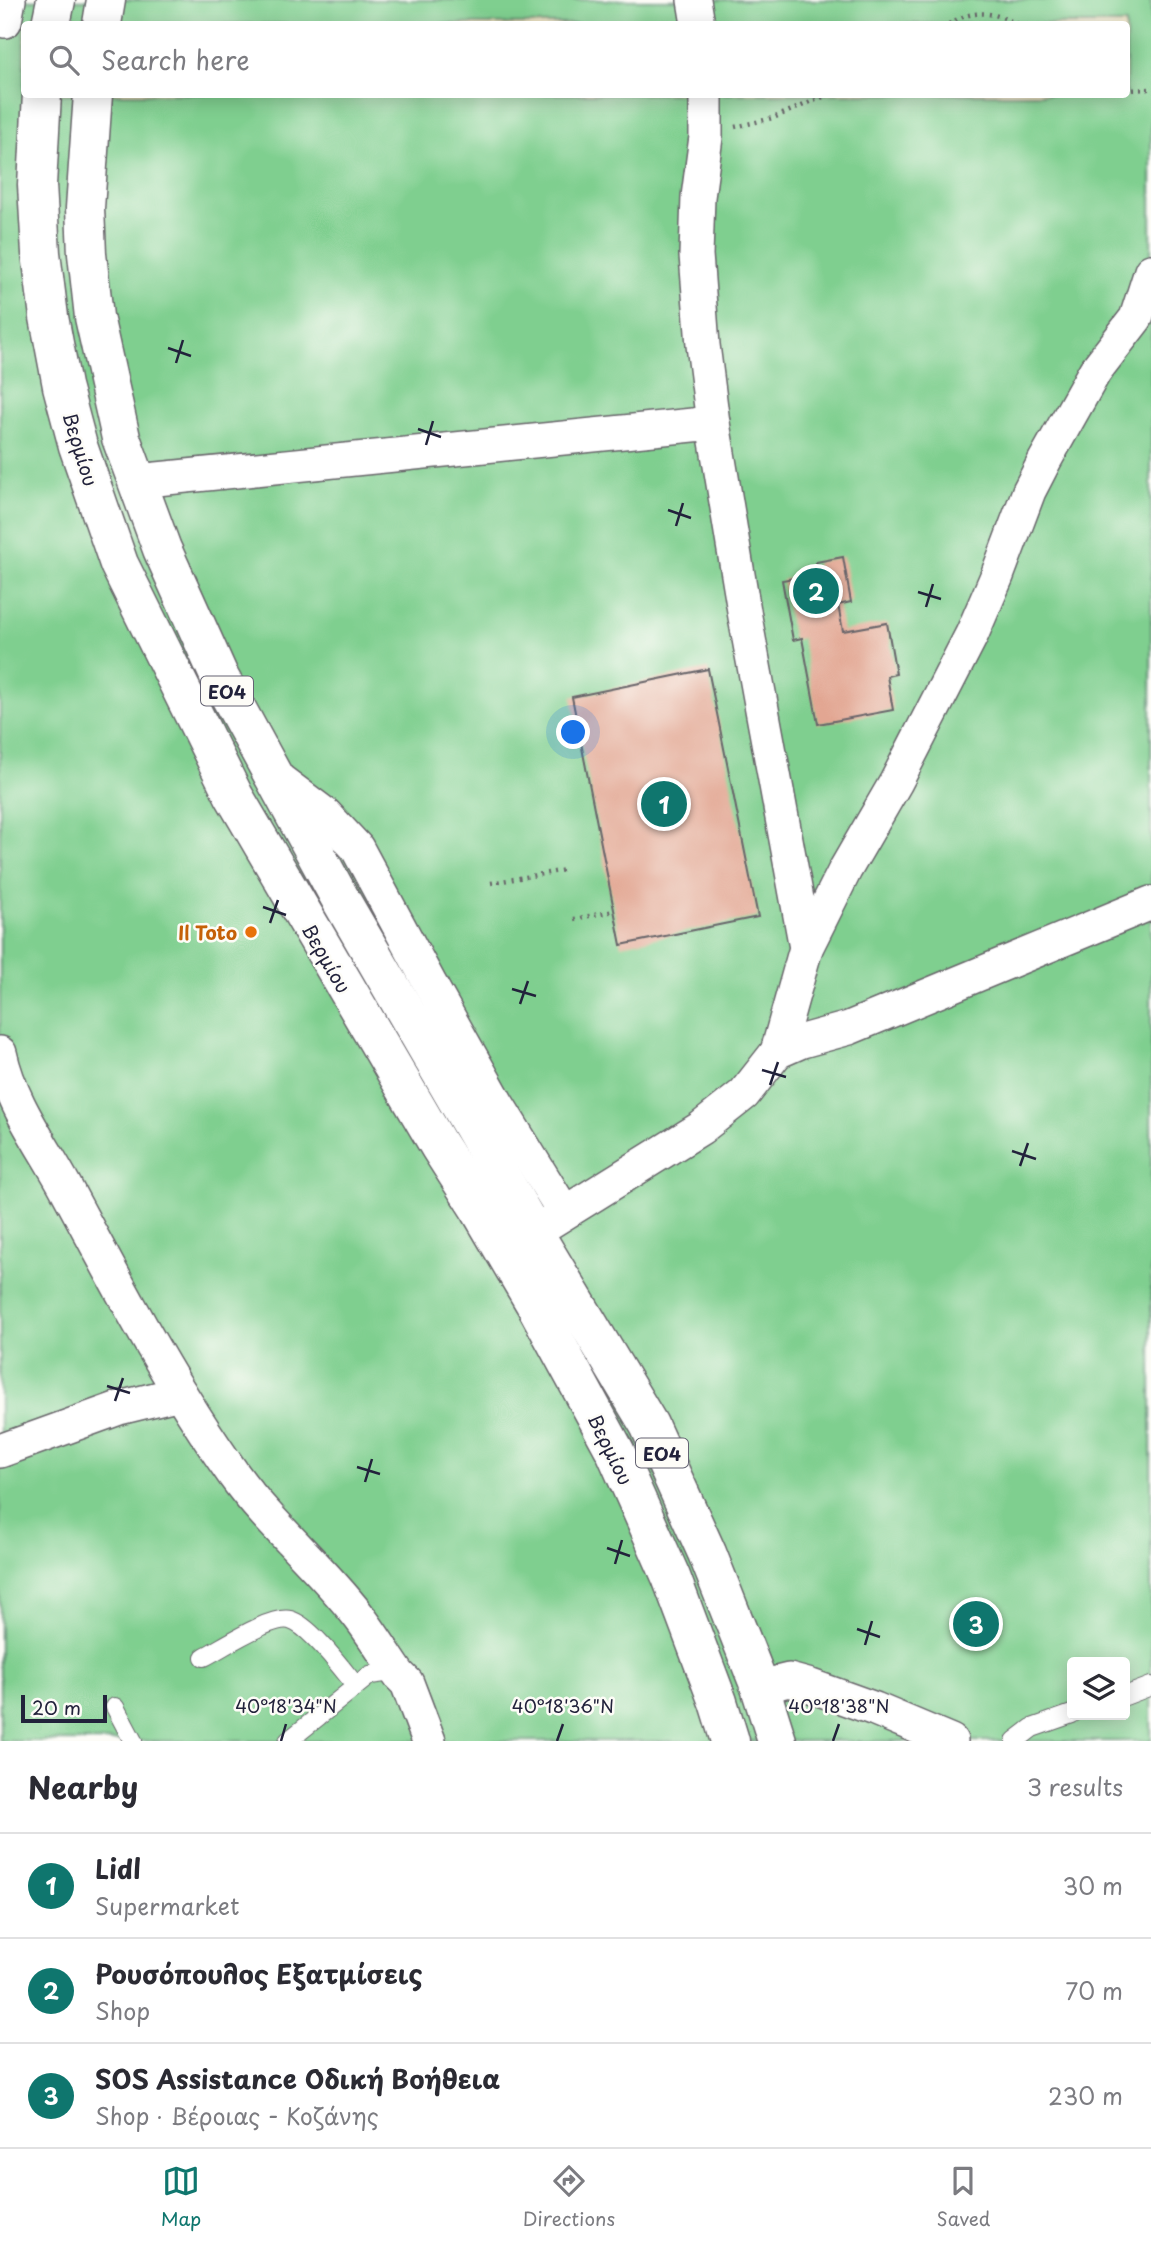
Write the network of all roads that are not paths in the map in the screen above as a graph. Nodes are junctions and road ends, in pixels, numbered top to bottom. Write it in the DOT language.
graph roads {
  1 [pos="56,0"];
  2 [pos="106,0"];
  3 [pos="694,0"];
  4 [pos="52,21"];
  5 [pos="102,21"];
  6 [pos="698,21"];
  7 [pos="42,98"];
  8 [pos="93,98"];
  9 [pos="706,98"];
  10 [pos="1151,271"];
  11 [pos="713,423"];
  12 [pos="137,481"];
  13 [pos="1151,903"];
  14 [pos="806,948"];
  15 [pos="777,1052"];
  16 [pos="0,1053"];
  17 [pos="534,1232"];
  18 [pos="180,1393"];
  19 [pos="0,1451"];
  20 [pos="204,1657"];
  21 [pos="399,1675"];
  22 [pos="356,1686"];
  23 [pos="1151,1686"];
  24 [pos="760,1688"];
  25 [pos="1130,1694"];
  26 [pos="115,1707"];
  27 [pos="1067,1716"];
  28 [pos="133,1741"];
  29 [pos="288,1741"];
  30 [pos="429,1741"];
  31 [pos="730,1741"];
  32 [pos="777,1741"];
  33 [pos="951,1741"];
  34 [pos="1015,1741"];
  1 -- 4 [label="main road"];
  2 -- 5 [label="main road"];
  3 -- 6 [label="street"];
  7 -- 17 [label="main road, Βερμίου / ΕΟ4"];
  8 -- 12 [label="main road, Βερμίου / ΕΟ4"];
  9 -- 11 [label="street"];
  10 -- 14 [label="street"];
  11 -- 12 [label="street"];
  11 -- 14 [label="street"];
  12 -- 17 [label="main road, Βερμίου / ΕΟ4"];
  13 -- 15 [label="street"];
  14 -- 15 [label="street"];
  15 -- 17 [label="street"];
  16 -- 18 [label="street"];
  17 -- 24 [label="main road, Βερμίου / ΕΟ4"];
  17 -- 31 [label="main road, Βερμίου / ΕΟ4"];
  18 -- 19 [label="street"];
  18 -- 21 [label="street"];
  20 -- 22 [label="lane"];
  21 -- 22 [label="lane"];
  21 -- 30 [label="street"];
  22 -- 29 [label="lane"];
  23 -- 25 [label="lane"];
  24 -- 32 [label="main road, ΕΟ4"];
  24 -- 33 [label="street"];
  26 -- 28 [label="lane"];
  27 -- 34 [label="lane"];
}
